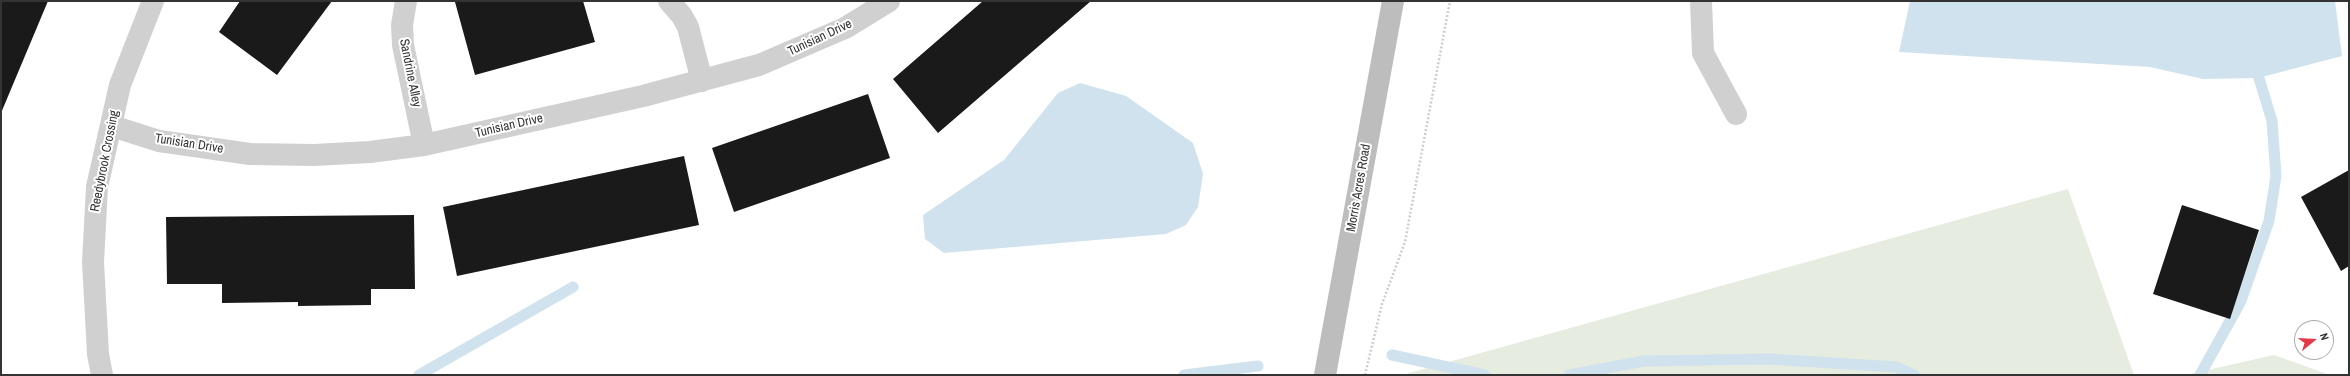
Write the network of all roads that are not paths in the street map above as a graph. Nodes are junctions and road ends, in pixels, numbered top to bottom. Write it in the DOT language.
graph roads {
  1 [pos="153,1"];
  2 [pos="406,1"];
  3 [pos="669,1"];
  4 [pos="889,1"];
  5 [pos="1393,1"];
  6 [pos="1701,1"];
  7 [pos="702,81"];
  8 [pos="1736,114"];
  9 [pos="112,126"];
  10 [pos="424,144"];
  11 [pos="102,375"];
  12 [pos="1325,375"];
  1 -- 9 [label="street, Reedybrook Crossing"];
  2 -- 10 [label="street, Sandrine Alley"];
  3 -- 7 [label="street"];
  4 -- 7 [label="street, Tunisian Drive"];
  5 -- 12 [label="street, Morris Acres Road"];
  6 -- 8 [label="street"];
  7 -- 10 [label="street, Tunisian Drive"];
  9 -- 10 [label="street, Tunisian Drive"];
  9 -- 11 [label="street, Reedybrook Crossing"];
}
